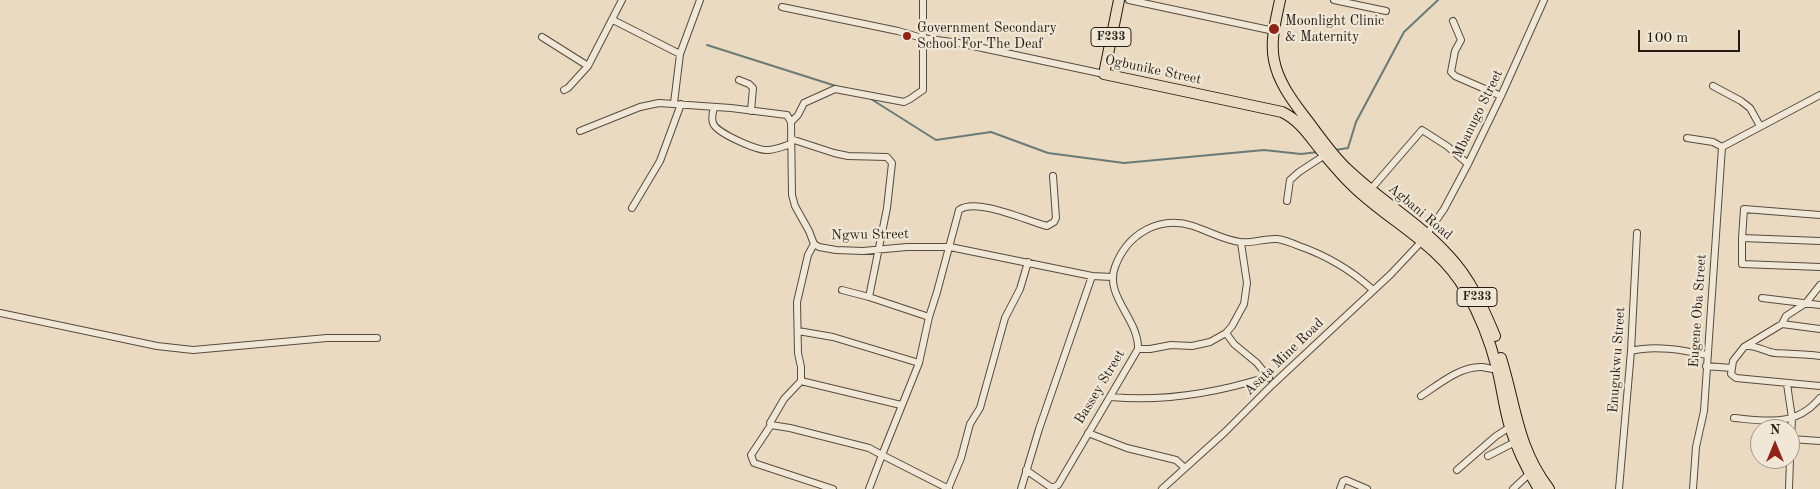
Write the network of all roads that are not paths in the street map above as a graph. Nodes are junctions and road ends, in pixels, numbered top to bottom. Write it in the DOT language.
graph roads {
  1 [pos="622,0"];
  2 [pos="700,0"];
  3 [pos="923,0"];
  4 [pos="1119,0"];
  5 [pos="1129,0"];
  6 [pos="1280,0"];
  7 [pos="1334,0"];
  8 [pos="1544,0"];
  9 [pos="782,7"];
  10 [pos="1386,12"];
  11 [pos="613,20"];
  12 [pos="1453,21"];
  13 [pos="1274,30"];
  14 [pos="542,37"];
  15 [pos="922,38"];
  16 [pos="680,54"];
  17 [pos="588,66"];
  18 [pos="1104,74"];
  19 [pos="739,80"];
  20 [pos="1712,86"];
  21 [pos="564,90"];
  22 [pos="1820,95"];
  23 [pos="1501,96"];
  24 [pos="1294,103"];
  25 [pos="678,104"];
  26 [pos="714,107"];
  27 [pos="751,111"];
  28 [pos="1282,112"];
  29 [pos="791,122"];
  30 [pos="1760,126"];
  31 [pos="580,131"];
  32 [pos="1687,138"];
  33 [pos="791,141"];
  34 [pos="1722,148"];
  35 [pos="1326,151"];
  36 [pos="1468,164"];
  37 [pos="1054,176"];
  38 [pos="1371,190"];
  39 [pos="1287,201"];
  40 [pos="632,208"];
  41 [pos="1820,214"];
  42 [pos="1637,233"];
  43 [pos="1425,238"];
  44 [pos="1742,238"];
  45 [pos="1820,241"];
  46 [pos="1241,243"];
  47 [pos="814,244"];
  48 [pos="950,247"];
  49 [pos="879,250"];
  50 [pos="1028,262"];
  51 [pos="1820,267"];
  52 [pos="1092,276"];
  53 [pos="1112,277"];
  54 [pos="1820,284"];
  55 [pos="842,290"];
  56 [pos="1373,290"];
  57 [pos="869,296"];
  58 [pos="1762,298"];
  59 [pos="1806,303"];
  60 [pos="1820,305"];
  61 [pos="0,313"];
  62 [pos="929,318"];
  63 [pos="1782,324"];
  64 [pos="1820,329"];
  65 [pos="798,330"];
  66 [pos="1226,333"];
  67 [pos="377,338"];
  68 [pos="1748,346"];
  69 [pos="1138,348"];
  70 [pos="1631,351"];
  71 [pos="1707,356"];
  72 [pos="1820,356"];
  73 [pos="919,363"];
  74 [pos="1706,366"];
  75 [pos="1732,368"];
  76 [pos="1498,370"];
  77 [pos="1268,377"];
  78 [pos="801,381"];
  79 [pos="1276,382"];
  80 [pos="1787,384"];
  81 [pos="1820,386"];
  82 [pos="1421,396"];
  83 [pos="1111,397"];
  84 [pos="1820,398"];
  85 [pos="901,405"];
  86 [pos="1734,418"];
  87 [pos="1792,418"];
  88 [pos="771,425"];
  89 [pos="1510,427"];
  90 [pos="1088,433"];
  91 [pos="1800,440"];
  92 [pos="1820,441"];
  93 [pos="1516,442"];
  94 [pos="882,455"];
  95 [pos="1488,456"];
  96 [pos="1186,468"];
  97 [pos="1789,469"];
  98 [pos="1026,470"];
  99 [pos="1457,470"];
  100 [pos="1529,474"];
  101 [pos="832,489"];
  102 [pos="869,489"];
  103 [pos="949,489"];
  104 [pos="1021,489"];
  105 [pos="1162,489"];
  106 [pos="1340,489"];
  107 [pos="1367,489"];
  108 [pos="1513,489"];
  109 [pos="1539,489"];
  110 [pos="1550,489"];
  111 [pos="1619,489"];
  112 [pos="1693,489"];
  113 [pos="1788,489"];
  1 -- 11 [label="street"];
  2 -- 16 [label="street"];
  3 -- 15 [label="street"];
  4 -- 18 [label="main road, F233"];
  5 -- 13 [label="street"];
  6 -- 13 [label="main road, Agbani Road / F233"];
  7 -- 10 [label="street"];
  8 -- 23 [label="street, Mbanugo Street"];
  9 -- 15 [label="street, Ogbunike Street"];
  11 -- 16 [label="street"];
  11 -- 17 [label="street"];
  12 -- 23 [label="street"];
  13 -- 24 [label="main road, Agbani Road / F233"];
  14 -- 17 [label="street"];
  15 -- 18 [label="street, Ogbunike Street"];
  15 -- 29 [label="street"];
  16 -- 25 [label="street"];
  17 -- 21 [label="street"];
  18 -- 28 [label="main road, Ogbunike Street / F233"];
  19 -- 27 [label="street"];
  20 -- 30 [label="street"];
  22 -- 30 [label="street"];
  23 -- 36 [label="street, Mbanugo Street"];
  24 -- 28 [label="main road"];
  24 -- 35 [label="main road, Agbani Road / F233"];
  25 -- 26 [label="street"];
  25 -- 31 [label="street"];
  25 -- 40 [label="street"];
  26 -- 27 [label="street"];
  26 -- 33 [label="street"];
  27 -- 29 [label="street"];
  28 -- 35 [label="main road, Agbani Road / F233"];
  29 -- 33 [label="street, Ngwu Street"];
  30 -- 34 [label="street"];
  32 -- 34 [label="street"];
  33 -- 47 [label="street, Ngwu Street"];
  33 -- 49 [label="street"];
  34 -- 71 [label="street, Eugene Oba Street"];
  35 -- 38 [label="main road, Agbani Road / F233"];
  35 -- 39 [label="street"];
  35 -- 43 [label="main road, Agbani Road / F233"];
  36 -- 38 [label="street"];
  36 -- 43 [label="street, Mbanugo Street"];
  37 -- 48 [label="street"];
  38 -- 43 [label="main road, Agbani Road / F233"];
  41 -- 44 [label="street"];
  42 -- 70 [label="street, Enugukwu Street"];
  43 -- 56 [label="street, Asata Mine Road"];
  43 -- 76 [label="main road, Agbani Road / F233"];
  43 -- 110 [label="main road, Agbani Road / F233"];
  44 -- 45 [label="street"];
  44 -- 51 [label="street"];
  46 -- 53 [label="street"];
  46 -- 56 [label="street"];
  46 -- 66 [label="street"];
  47 -- 49 [label="street, Ngwu Street"];
  47 -- 65 [label="street"];
  48 -- 49 [label="street, Ngwu Street"];
  48 -- 50 [label="street, Ngwu Street"];
  48 -- 62 [label="street"];
  49 -- 57 [label="street"];
  50 -- 52 [label="street, Ngwu Street"];
  50 -- 103 [label="street"];
  52 -- 53 [label="street, Ngwu Street"];
  52 -- 98 [label="street"];
  53 -- 69 [label="street, Bassey Street"];
  54 -- 59 [label="street"];
  55 -- 57 [label="street"];
  56 -- 79 [label="street, Asata Mine Road"];
  57 -- 62 [label="street"];
  58 -- 59 [label="street"];
  59 -- 60 [label="street"];
  59 -- 63 [label="street"];
  61 -- 67 [label="street"];
  62 -- 73 [label="street"];
  63 -- 64 [label="street"];
  63 -- 68 [label="street"];
  65 -- 73 [label="street"];
  65 -- 78 [label="street"];
  66 -- 69 [label="street"];
  66 -- 77 [label="street"];
  68 -- 72 [label="street"];
  68 -- 75 [label="street"];
  69 -- 83 [label="street, Bassey Street"];
  70 -- 71 [label="street"];
  70 -- 111 [label="street, Enugukwu Street"];
  71 -- 74 [label="street, Eugene Oba Street"];
  73 -- 85 [label="street"];
  74 -- 75 [label="street"];
  74 -- 112 [label="street, Eugene Oba Street"];
  75 -- 80 [label="street"];
  76 -- 82 [label="street"];
  76 -- 89 [label="main road, Agbani Road / F233"];
  77 -- 79 [label="street"];
  77 -- 83 [label="street"];
  78 -- 85 [label="street"];
  78 -- 88 [label="street"];
  79 -- 96 [label="street, Asata Mine Road"];
  80 -- 81 [label="street"];
  80 -- 87 [label="street"];
  83 -- 90 [label="street, Bassey Street"];
  84 -- 87 [label="street"];
  85 -- 94 [label="street"];
  86 -- 87 [label="street"];
  88 -- 94 [label="street"];
  88 -- 101 [label="street"];
  89 -- 93 [label="main road, Agbani Road / F233"];
  89 -- 99 [label="street"];
  90 -- 96 [label="street"];
  90 -- 98 [label="street, Bassey Street"];
  91 -- 92 [label="street"];
  93 -- 95 [label="street"];
  93 -- 100 [label="main road, Agbani Road / F233"];
  94 -- 102 [label="street"];
  94 -- 103 [label="street"];
  96 -- 105 [label="street, Asata Mine Road"];
  97 -- 113 [label="street"];
  98 -- 104 [label="street"];
  100 -- 108 [label="street"];
  100 -- 109 [label="main road, Agbani Road / F233"];
  106 -- 107 [label="street"];
}
